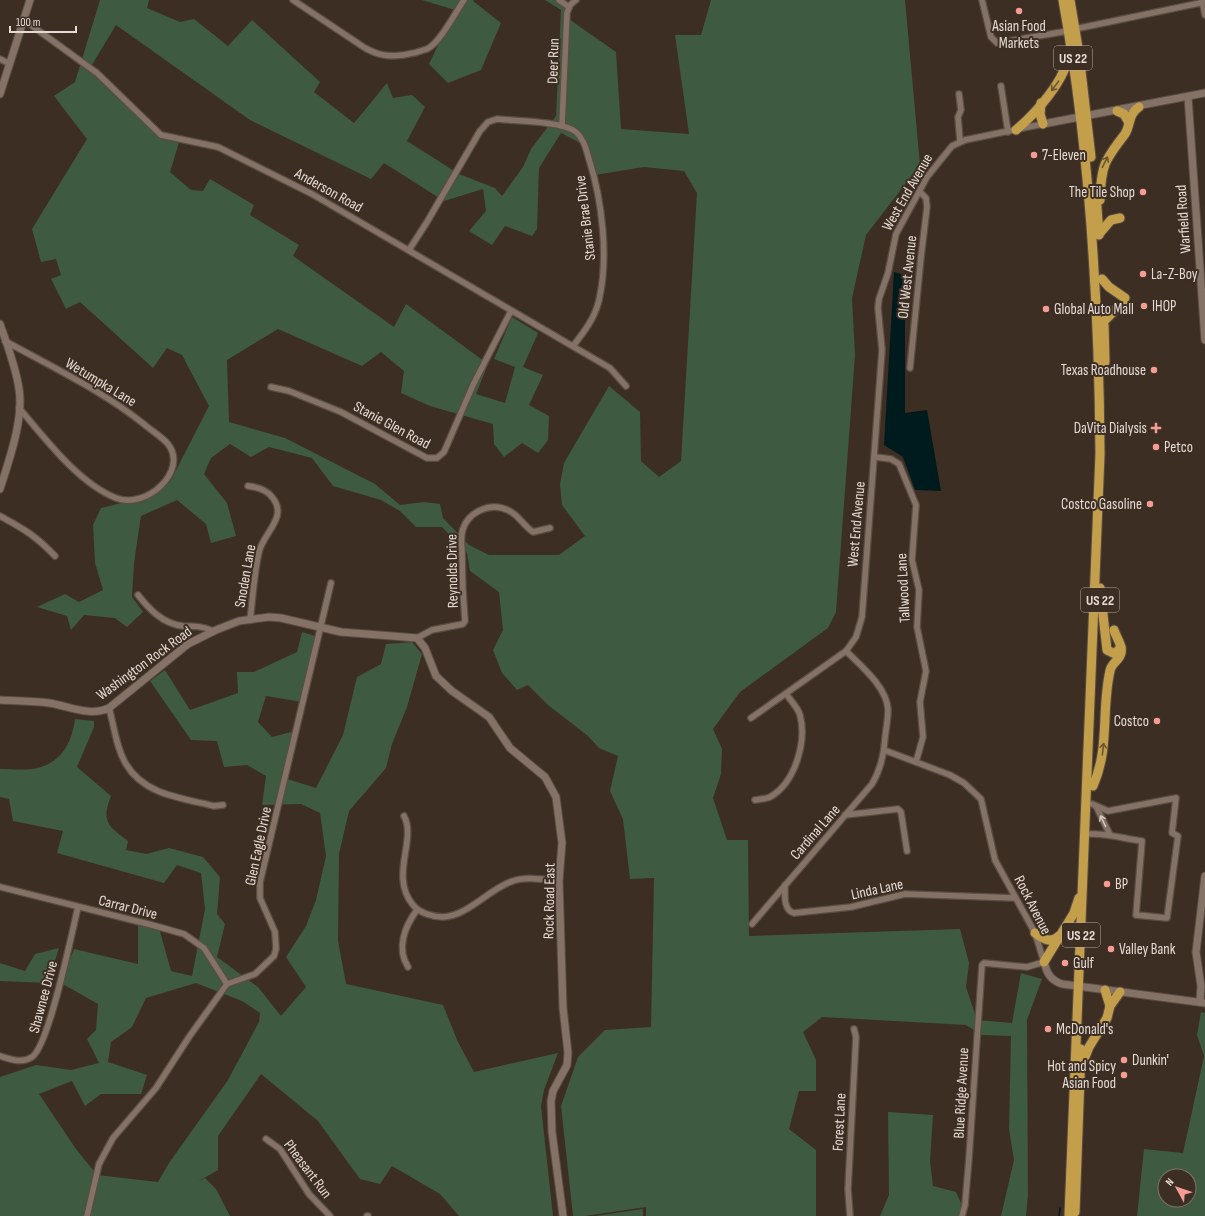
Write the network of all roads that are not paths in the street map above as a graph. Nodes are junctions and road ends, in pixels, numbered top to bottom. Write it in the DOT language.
graph roads {
  1 [pos="30,0"];
  2 [pos="293,0"];
  3 [pos="464,0"];
  4 [pos="559,0"];
  5 [pos="576,0"];
  6 [pos="982,0"];
  7 [pos="1063,0"];
  8 [pos="1070,0"];
  9 [pos="1203,2"];
  10 [pos="569,7"];
  11 [pos="1205,15"];
  12 [pos="24,20"];
  13 [pos="1072,30"];
  14 [pos="1070,40"];
  15 [pos="0,59"];
  16 [pos="10,64"];
  17 [pos="1001,86"];
  18 [pos="1205,93"];
  19 [pos="0,94"];
  20 [pos="959,94"];
  21 [pos="1188,97"];
  22 [pos="1041,103"];
  23 [pos="1139,107"];
  24 [pos="1117,110"];
  25 [pos="1083,116"];
  26 [pos="1128,121"];
  27 [pos="1043,124"];
  28 [pos="562,125"];
  29 [pos="1012,131"];
  30 [pos="960,142"];
  31 [pos="920,191"];
  32 [pos="1098,214"];
  33 [pos="1120,218"];
  34 [pos="1099,234"];
  35 [pos="409,250"];
  36 [pos="1102,279"];
  37 [pos="511,310"];
  38 [pos="1104,321"];
  39 [pos="0,324"];
  40 [pos="1205,333"];
  41 [pos="5,340"];
  42 [pos="1205,340"];
  43 [pos="572,346"];
  44 [pos="910,368"];
  45 [pos="271,386"];
  46 [pos="626,386"];
  47 [pos="19,408"];
  48 [pos="875,457"];
  49 [pos="248,486"];
  50 [pos="0,489"];
  51 [pos="0,516"];
  52 [pos="550,528"];
  53 [pos="55,556"];
  54 [pos="331,583"];
  55 [pos="1100,588"];
  56 [pos="138,595"];
  57 [pos="250,620"];
  58 [pos="320,627"];
  59 [pos="1114,630"];
  60 [pos="213,632"];
  61 [pos="418,638"];
  62 [pos="1121,647"];
  63 [pos="846,651"];
  64 [pos="787,694"];
  65 [pos="0,700"];
  66 [pos="109,708"];
  67 [pos="752,718"];
  68 [pos="884,750"];
  69 [pos="916,762"];
  70 [pos="1093,786"];
  71 [pos="755,800"];
  72 [pos="223,805"];
  73 [pos="1094,805"];
  74 [pos="845,815"];
  75 [pos="404,816"];
  76 [pos="1090,834"];
  77 [pos="1110,835"];
  78 [pos="906,852"];
  79 [pos="1205,876"];
  80 [pos="559,881"];
  81 [pos="1083,883"];
  82 [pos="784,885"];
  83 [pos="0,887"];
  84 [pos="1015,898"];
  85 [pos="78,907"];
  86 [pos="417,910"];
  87 [pos="752,924"];
  88 [pos="1035,933"];
  89 [pos="1060,935"];
  90 [pos="1044,962"];
  91 [pos="408,967"];
  92 [pos="227,984"];
  93 [pos="1081,987"];
  94 [pos="1105,990"];
  95 [pos="1120,992"];
  96 [pos="1202,1003"];
  97 [pos="1110,1006"];
  98 [pos="854,1029"];
  99 [pos="0,1056"];
  100 [pos="1081,1069"];
  101 [pos="266,1139"];
  102 [pos="86,1216"];
  103 [pos="330,1216"];
  104 [pos="563,1216"];
  105 [pos="850,1216"];
  106 [pos="962,1216"];
  107 [pos="1069,1216"];
  108 [pos="1075,1216"];
  1 -- 12 [label="street"];
  2 -- 3 [label="street"];
  4 -- 10 [label="street"];
  5 -- 10 [label="street"];
  6 -- 13 [label="street"];
  7 -- 13 [label="highway, US 22"];
  8 -- 13 [label="highway, US 22"];
  9 -- 11 [label="street"];
  9 -- 13 [label="street"];
  10 -- 28 [label="street, Deer Run"];
  12 -- 16 [label="street"];
  12 -- 35 [label="street, Anderson Road"];
  13 -- 14 [label="highway, US 22"];
  13 -- 25 [label="highway, US 22"];
  14 -- 22 [label="highway, one-way"];
  14 -- 25 [label="highway, US 22"];
  15 -- 16 [label="street"];
  16 -- 19 [label="street"];
  17 -- 29 [label="street"];
  18 -- 21 [label="street, West End Avenue"];
  20 -- 30 [label="street"];
  21 -- 23 [label="street, West End Avenue"];
  21 -- 40 [label="street, Warfield Road"];
  22 -- 27 [label="highway"];
  22 -- 29 [label="highway"];
  23 -- 24 [label="street, West End Avenue"];
  23 -- 26 [label="highway"];
  24 -- 25 [label="street, West End Avenue"];
  24 -- 26 [label="highway"];
  25 -- 27 [label="street, West End Avenue"];
  25 -- 32 [label="highway, US 22"];
  25 -- 81 [label="highway, US 22"];
  32 -- 26 [label="highway, one-way"];
  27 -- 29 [label="street, West End Avenue"];
  28 -- 35 [label="street, Stanie Brae Drive"];
  28 -- 43 [label="street, Stanie Brae Drive"];
  29 -- 30 [label="street, West End Avenue"];
  30 -- 31 [label="street, West End Avenue"];
  31 -- 44 [label="street, Old West Avenue"];
  31 -- 48 [label="street, West End Avenue"];
  32 -- 34 [label="highway, US 22"];
  33 -- 34 [label="highway"];
  34 -- 36 [label="highway, US 22"];
  35 -- 37 [label="street, Anderson Road"];
  36 -- 38 [label="highway, US 22"];
  36 -- 38 [label="highway"];
  37 -- 43 [label="street, Anderson Road"];
  37 -- 45 [label="street, Stanie Glen Road"];
  38 -- 55 [label="highway, US 22"];
  39 -- 41 [label="street"];
  40 -- 42 [label="street, Warfield Road"];
  41 -- 47 [label="street"];
  41 -- 47 [label="street, Wetumpka Lane"];
  43 -- 46 [label="street, Anderson Road"];
  47 -- 50 [label="street"];
  48 -- 63 [label="street, West End Avenue"];
  48 -- 69 [label="street, Tallwood Lane"];
  49 -- 57 [label="street, Snoden Lane"];
  51 -- 53 [label="street"];
  52 -- 61 [label="street, Reynolds Drive"];
  54 -- 58 [label="street, Glen Eagle Drive"];
  55 -- 62 [label="highway"];
  55 -- 70 [label="highway, US 22"];
  56 -- 60 [label="street"];
  57 -- 58 [label="street, Washington Rock Road"];
  57 -- 60 [label="street, Washington Rock Road"];
  58 -- 61 [label="street, Washington Rock Road"];
  58 -- 92 [label="street, Glen Eagle Drive"];
  59 -- 62 [label="highway"];
  60 -- 66 [label="street, Washington Rock Road"];
  61 -- 80 [label="street, Rock Road East"];
  70 -- 62 [label="highway, one-way"];
  63 -- 64 [label="street, West End Avenue"];
  63 -- 68 [label="street"];
  64 -- 67 [label="street, West End Avenue"];
  64 -- 71 [label="street"];
  65 -- 66 [label="street, Washington Rock Road"];
  66 -- 72 [label="street"];
  68 -- 69 [label="street, Rock Avenue"];
  68 -- 74 [label="street, Cardinal Lane"];
  69 -- 84 [label="street, Rock Avenue"];
  70 -- 73 [label="highway, US 22"];
  73 -- 76 [label="highway, US 22"];
  77 -- 73 [label="street, one-way"];
  73 -- 77 [label="street"];
  74 -- 78 [label="street"];
  74 -- 82 [label="street, Cardinal Lane"];
  75 -- 86 [label="street"];
  76 -- 77 [label="street"];
  76 -- 93 [label="highway, US 22"];
  79 -- 96 [label="street"];
  80 -- 86 [label="street"];
  80 -- 104 [label="street, Rock Road East"];
  81 -- 89 [label="highway"];
  81 -- 93 [label="highway, US 22"];
  82 -- 84 [label="street, Linda Lane"];
  82 -- 87 [label="street, Cardinal Lane"];
  83 -- 85 [label="street, Carrar Drive"];
  84 -- 88 [label="street, Rock Avenue"];
  85 -- 92 [label="street, Carrar Drive"];
  85 -- 99 [label="street, Shawnee Drive"];
  86 -- 91 [label="street"];
  88 -- 89 [label="highway"];
  88 -- 90 [label="street, Rock Avenue"];
  89 -- 90 [label="highway"];
  90 -- 93 [label="street, Rock Avenue"];
  90 -- 106 [label="street, Blue Ridge Avenue"];
  92 -- 102 [label="street"];
  93 -- 94 [label="street, Rock Avenue"];
  93 -- 100 [label="highway, US 22"];
  93 -- 107 [label="highway, US 22"];
  94 -- 95 [label="street, Rock Avenue"];
  94 -- 97 [label="highway"];
  95 -- 96 [label="street, Rock Avenue"];
  95 -- 97 [label="highway"];
  97 -- 100 [label="highway"];
  98 -- 105 [label="street, Forest Lane"];
  100 -- 108 [label="highway, US 22"];
  101 -- 103 [label="street, Pheasant Run"];
}
